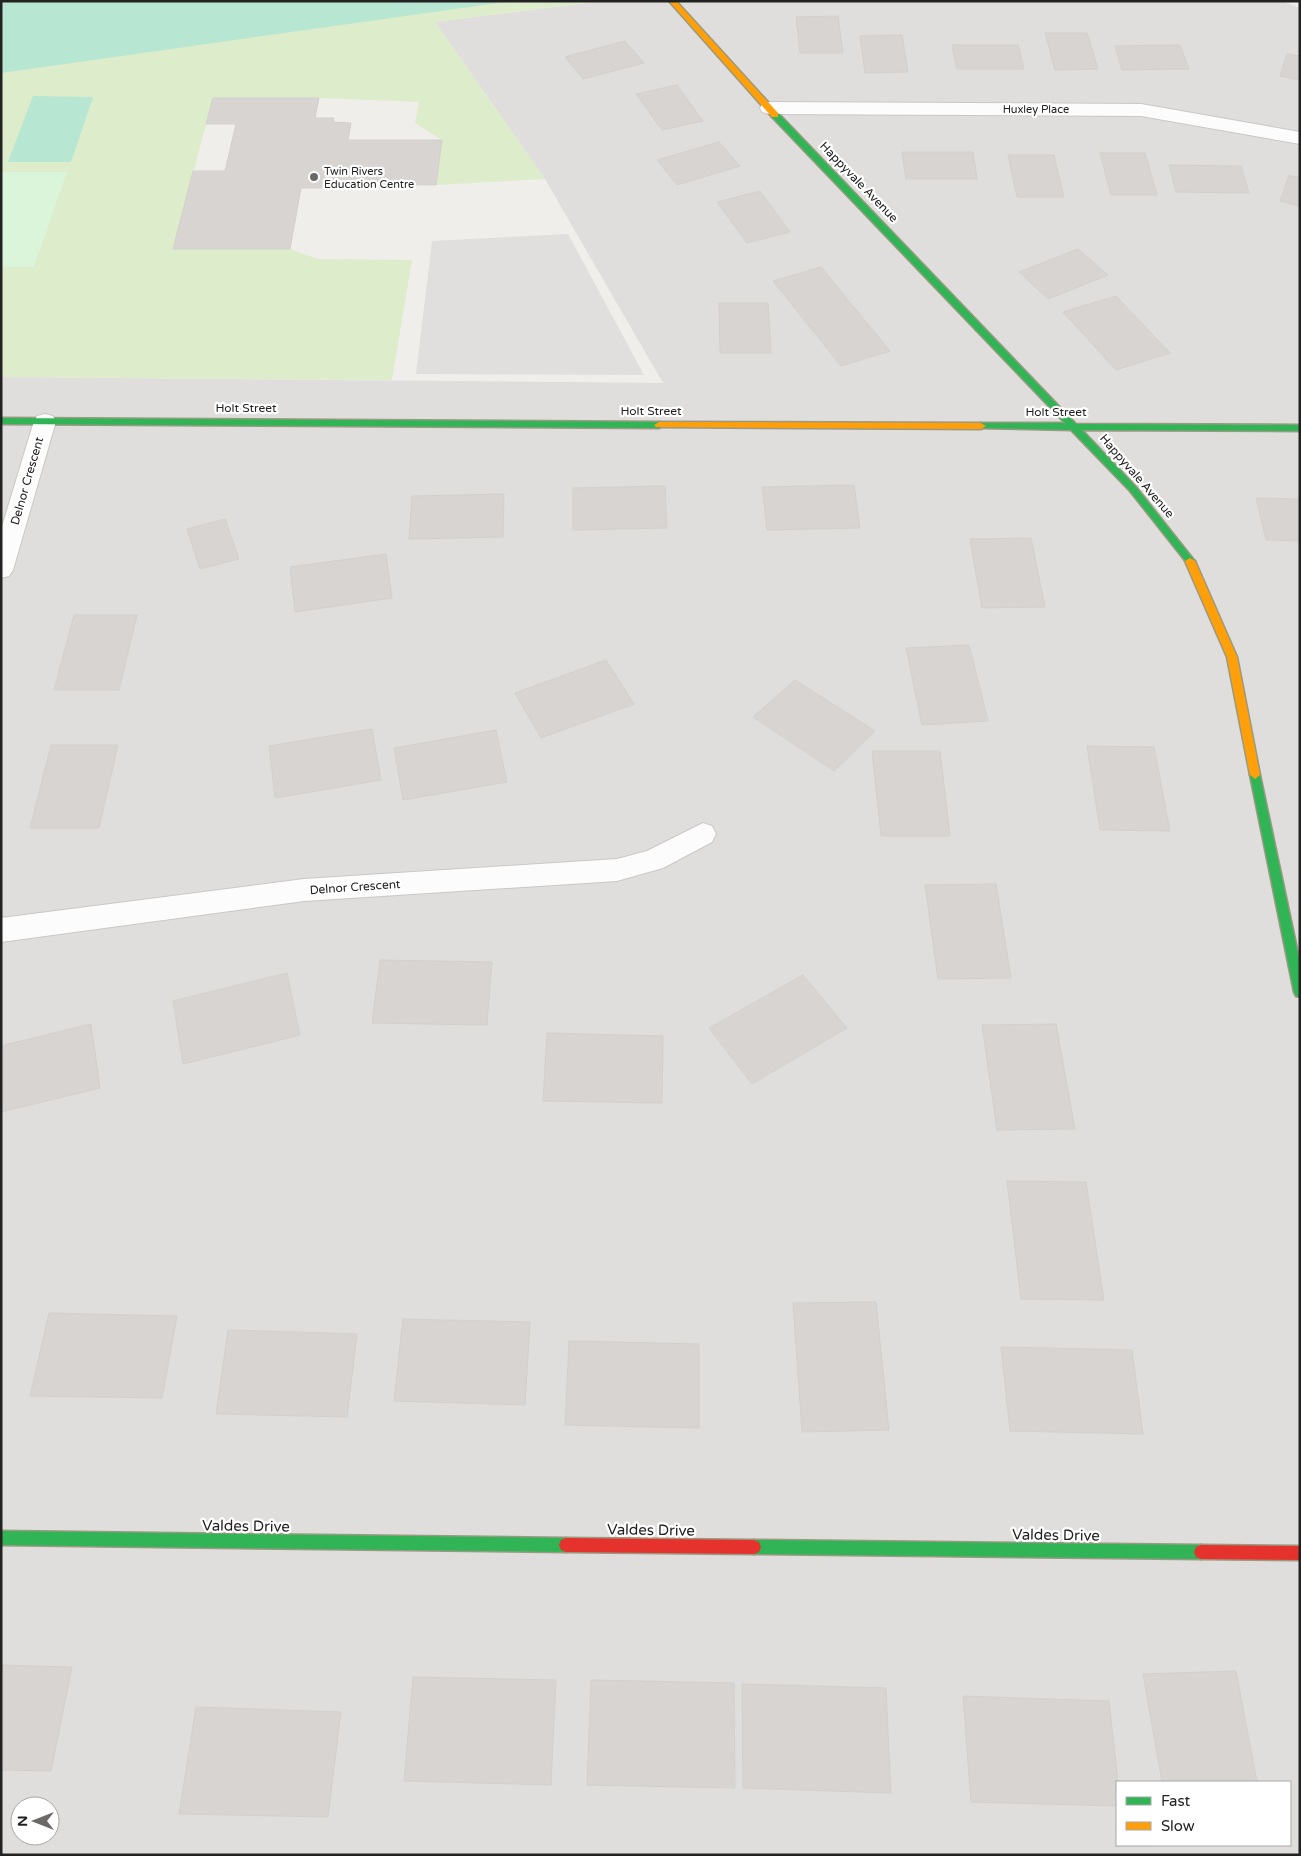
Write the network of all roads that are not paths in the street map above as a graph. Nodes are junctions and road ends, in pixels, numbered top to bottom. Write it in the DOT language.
graph roads {
  1 [pos="672,1"];
  2 [pos="769,108"];
  3 [pos="1300,138"];
  4 [pos="1,421"];
  5 [pos="45,421"];
  6 [pos="1075,426"];
  7 [pos="1300,428"];
  8 [pos="1,570"];
  9 [pos="702,834"];
  10 [pos="1,930"];
  11 [pos="1300,992"];
  12 [pos="1,1538"];
  13 [pos="1300,1553"];
  1 -- 2 [label="street, Happyvale Avenue"];
  2 -- 3 [label="street, Huxley Place"];
  2 -- 6 [label="street, Happyvale Avenue"];
  4 -- 5 [label="street, Holt Street"];
  5 -- 6 [label="street, Holt Street"];
  5 -- 8 [label="street, Delnor Crescent"];
  6 -- 7 [label="street, Holt Street"];
  6 -- 11 [label="street, Happyvale Avenue"];
  9 -- 10 [label="street, Delnor Crescent"];
  12 -- 13 [label="street, Valdes Drive"];
}
